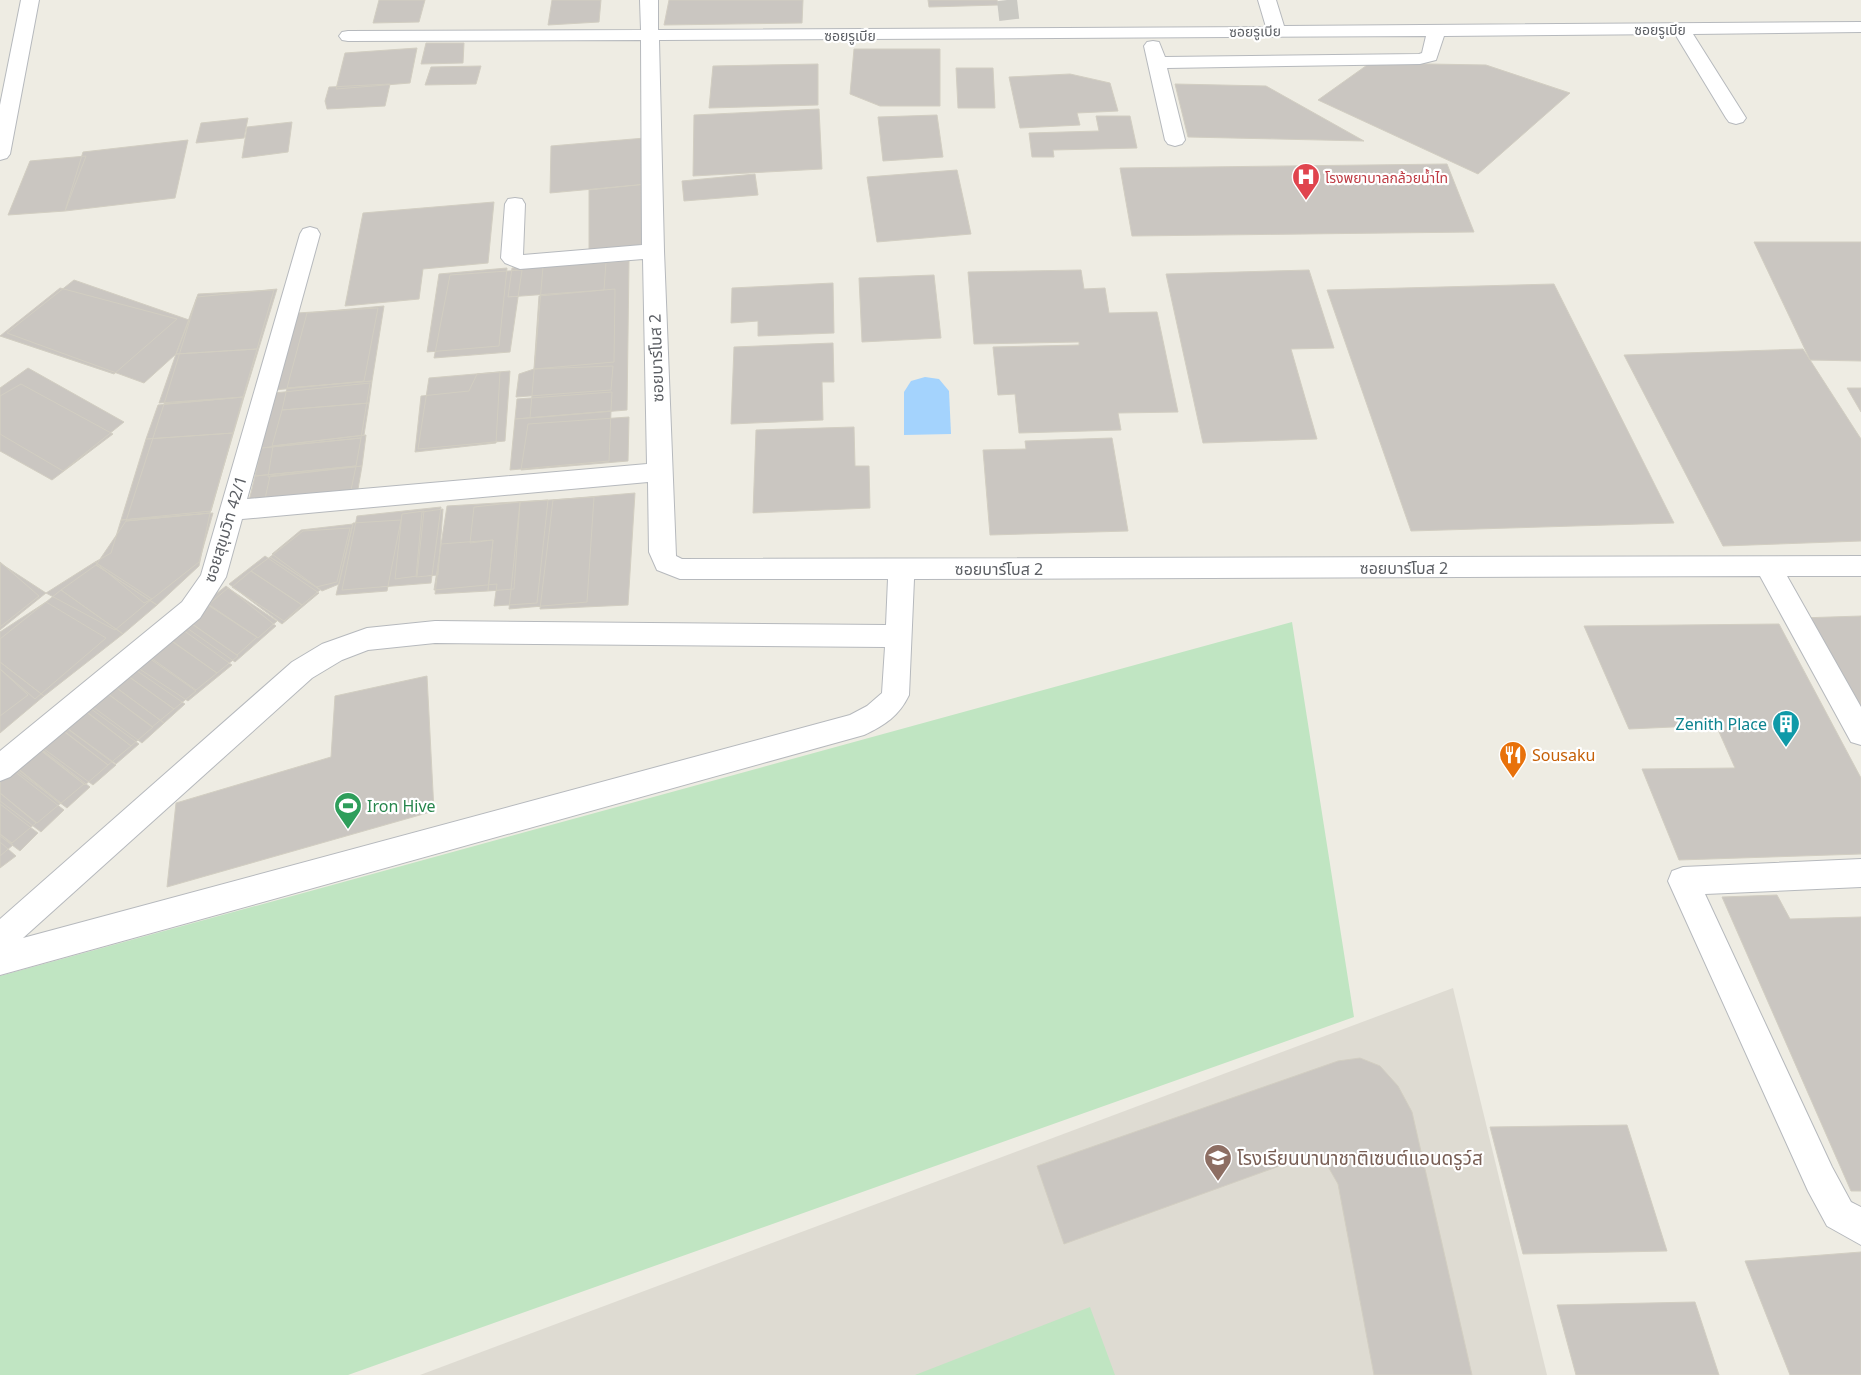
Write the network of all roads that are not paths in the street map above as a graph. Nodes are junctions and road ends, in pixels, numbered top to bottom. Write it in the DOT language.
graph roads {
  1 [pos="30,0"];
  2 [pos="649,0"];
  3 [pos="1267,0"];
  4 [pos="1861,27"];
  5 [pos="1680,29"];
  6 [pos="1436,30"];
  7 [pos="1276,31"];
  8 [pos="1149,33"];
  9 [pos="348,36"];
  10 [pos="650,36"];
  11 [pos="1157,63"];
  12 [pos="1736,118"];
  13 [pos="1175,140"];
  14 [pos="0,154"];
  15 [pos="515,204"];
  16 [pos="310,234"];
  17 [pos="653,251"];
  18 [pos="660,472"];
  19 [pos="232,510"];
  20 [pos="1861,566"];
  21 [pos="1768,567"];
  22 [pos="901,570"];
  23 [pos="899,636"];
  24 [pos="1861,733"];
  25 [pos="0,768"];
  26 [pos="1861,873"];
  27 [pos="0,939"];
  28 [pos="0,960"];
  29 [pos="1861,1227"];
  1 -- 14 [label="street"];
  2 -- 10 [label="street, ซอยบาร์โบส 2"];
  3 -- 7 [label="street"];
  4 -- 5 [label="street, ซอยรูเบีย"];
  5 -- 6 [label="street, ซอยรูเบีย"];
  5 -- 12 [label="street"];
  6 -- 7 [label="street, ซอยรูเบีย"];
  6 -- 11 [label="street"];
  7 -- 8 [label="street, ซอยรูเบีย"];
  8 -- 10 [label="street, ซอยรูเบีย"];
  8 -- 11 [label="street"];
  9 -- 10 [label="street, ซอยรูเบีย"];
  10 -- 17 [label="street, ซอยบาร์โบส 2"];
  11 -- 13 [label="street"];
  15 -- 17 [label="street"];
  16 -- 19 [label="street, ซอยสุขุมวิท 42/1"];
  17 -- 18 [label="street, ซอยบาร์โบส 2"];
  18 -- 19 [label="street"];
  18 -- 22 [label="street, ซอยบาร์โบส 2"];
  19 -- 25 [label="street, ซอยสุขุมวิท 42/1"];
  20 -- 21 [label="street, ซอยบาร์โบส 2"];
  21 -- 22 [label="street, ซอยบาร์โบส 2"];
  21 -- 24 [label="street"];
  22 -- 23 [label="street"];
  23 -- 27 [label="street"];
  23 -- 28 [label="street"];
  26 -- 29 [label="street"];
}
